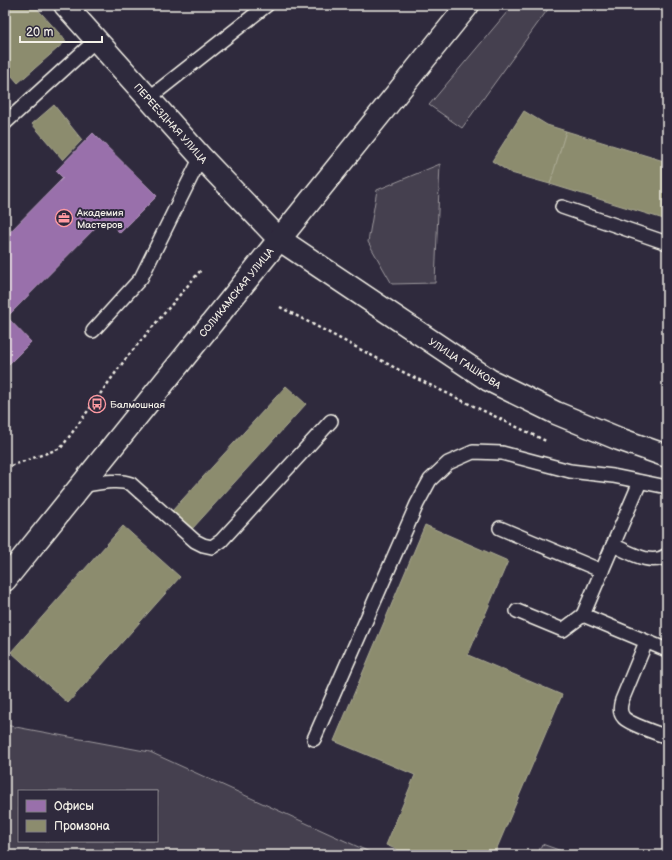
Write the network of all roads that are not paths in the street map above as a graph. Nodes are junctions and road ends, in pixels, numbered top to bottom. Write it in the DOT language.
graph roads {
  1 [pos="65,5"];
  2 [pos="267,5"];
  3 [pos="468,5"];
  4 [pos="96,40"];
  5 [pos="150,98"];
  6 [pos="7,117"];
  7 [pos="201,157"];
  8 [pos="562,207"];
  9 [pos="279,239"];
  10 [pos="667,244"];
  11 [pos="93,331"];
  12 [pos="331,421"];
  13 [pos="667,456"];
  14 [pos="640,482"];
  15 [pos="80,486"];
  16 [pos="667,487"];
  17 [pos="500,528"];
  18 [pos="613,545"];
  19 [pos="667,555"];
  20 [pos="602,571"];
  21 [pos="5,580"];
  22 [pos="517,611"];
  23 [pos="583,615"];
  24 [pos="646,642"];
  25 [pos="667,650"];
  26 [pos="667,737"];
  27 [pos="314,739"];
  1 -- 4 [label="street, ПЕРЕЕЗДНАЯ УЛИЦА"];
  2 -- 5 [label="lane"];
  3 -- 9 [label="street, СОЛИКАМСКАЯ УЛИЦА"];
  4 -- 5 [label="street, ПЕРЕЕЗДНАЯ УЛИЦА"];
  4 -- 6 [label="lane"];
  5 -- 7 [label="street, ПЕРЕЕЗДНАЯ УЛИЦА"];
  7 -- 9 [label="street, ПЕРЕЕЗДНАЯ УЛИЦА"];
  7 -- 11 [label="lane"];
  8 -- 10 [label="lane"];
  9 -- 13 [label="street, УЛИЦА ГАШКОВА"];
  9 -- 15 [label="street, СОЛИКАМСКАЯ УЛИЦА"];
  12 -- 15 [label="lane"];
  14 -- 16 [label="lane"];
  14 -- 18 [label="lane"];
  14 -- 27 [label="lane"];
  15 -- 21 [label="street, СОЛИКАМСКАЯ УЛИЦА"];
  17 -- 20 [label="lane"];
  18 -- 19 [label="lane"];
  18 -- 20 [label="lane"];
  20 -- 23 [label="lane"];
  22 -- 23 [label="lane"];
  23 -- 24 [label="lane"];
  24 -- 25 [label="lane"];
  24 -- 26 [label="lane"];
}
